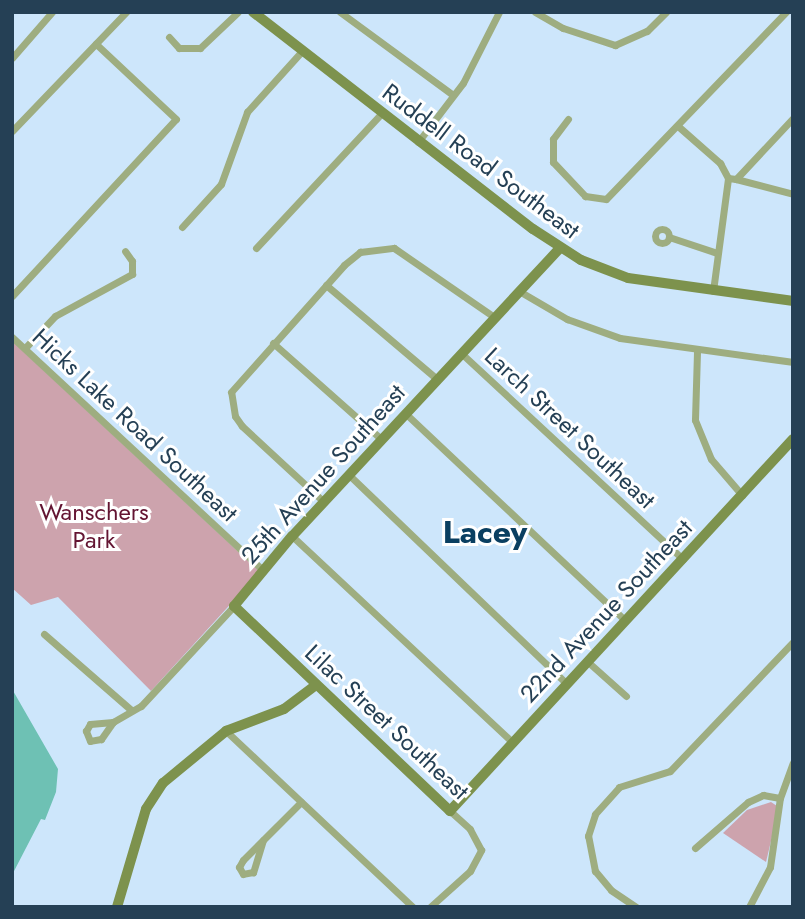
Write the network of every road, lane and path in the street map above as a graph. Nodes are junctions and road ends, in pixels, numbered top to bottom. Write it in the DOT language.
graph roads {
  1 [pos="52,12"];
  2 [pos="126,12"];
  3 [pos="238,12"];
  4 [pos="253,12"];
  5 [pos="340,12"];
  6 [pos="499,12"];
  7 [pos="535,12"];
  8 [pos="666,12"];
  9 [pos="786,12"];
  10 [pos="545,15"];
  11 [pos="169,37"];
  12 [pos="96,44"];
  13 [pos="301,52"];
  14 [pos="12,58"];
  15 [pos="453,95"];
  16 [pos="382,113"];
  17 [pos="793,118"];
  18 [pos="568,119"];
  19 [pos="679,127"];
  20 [pos="12,131"];
  21 [pos="418,142"];
  22 [pos="732,178"];
  23 [pos="793,194"];
  24 [pos="182,228"];
  25 [pos="669,237"];
  26 [pos="256,247"];
  27 [pos="560,248"];
  28 [pos="125,251"];
  29 [pos="718,253"];
  30 [pos="326,285"];
  31 [pos="519,291"];
  32 [pos="713,291"];
  33 [pos="12,296"];
  34 [pos="793,301"];
  35 [pos="494,317"];
  36 [pos="12,337"];
  37 [pos="273,343"];
  38 [pos="25,348"];
  39 [pos="697,352"];
  40 [pos="461,353"];
  41 [pos="793,362"];
  42 [pos="437,379"];
  43 [pos="405,413"];
  44 [pos="381,439"];
  45 [pos="793,439"];
  46 [pos="348,474"];
  47 [pos="742,495"];
  48 [pos="324,502"];
  49 [pos="292,536"];
  50 [pos="683,559"];
  51 [pos="263,570"];
  52 [pos="234,606"];
  53 [pos="626,621"];
  54 [pos="44,634"];
  55 [pos="793,642"];
  56 [pos="588,662"];
  57 [pos="567,684"];
  58 [pos="316,685"];
  59 [pos="626,696"];
  60 [pos="131,710"];
  61 [pos="113,722"];
  62 [pos="226,731"];
  63 [pos="513,743"];
  64 [pos="793,762"];
  65 [pos="780,798"];
  66 [pos="301,802"];
  67 [pos="450,811"];
  68 [pos="263,840"];
  69 [pos="695,848"];
  70 [pos="117,907"];
  71 [pos="413,907"];
  72 [pos="430,907"];
  73 [pos="636,907"];
  74 [pos="749,907"];
  1 -- 14 [label="street"];
  2 -- 12 [label="street"];
  3 -- 11 [label="street"];
  4 -- 13 [label="street, Ruddell Road Southeast"];
  5 -- 15 [label="street"];
  6 -- 15 [label="street"];
  7 -- 10 [label="street"];
  8 -- 10 [label="street"];
  9 -- 19 [label="street"];
  12 -- 20 [label="street"];
  12 -- 33 [label="street"];
  13 -- 16 [label="street, Ruddell Road Southeast"];
  13 -- 24 [label="street"];
  15 -- 21 [label="street"];
  16 -- 21 [label="street, Ruddell Road Southeast"];
  16 -- 26 [label="street"];
  17 -- 22 [label="street"];
  18 -- 19 [label="street"];
  19 -- 22 [label="street"];
  21 -- 27 [label="street, Ruddell Road Southeast"];
  22 -- 23 [label="street"];
  22 -- 29 [label="street"];
  25 -- 29 [label="street"];
  27 -- 31 [label="street, 25th Avenue Southeast"];
  27 -- 32 [label="street, Ruddell Road Southeast"];
  28 -- 38 [label="street"];
  29 -- 32 [label="street"];
  30 -- 35 [label="street"];
  30 -- 37 [label="street"];
  30 -- 42 [label="street"];
  31 -- 35 [label="street, 25th Avenue Southeast"];
  31 -- 39 [label="street"];
  32 -- 34 [label="street, Ruddell Road Southeast"];
  35 -- 40 [label="street, 25th Avenue Southeast"];
  36 -- 38 [label="street, Hicks Lake Road Southeast"];
  37 -- 44 [label="street"];
  37 -- 48 [label="street"];
  38 -- 51 [label="street, Hicks Lake Road Southeast"];
  39 -- 41 [label="street"];
  39 -- 47 [label="street"];
  40 -- 42 [label="street, 25th Avenue Southeast"];
  40 -- 50 [label="street, Larch Street Southeast"];
  42 -- 43 [label="street, 25th Avenue Southeast"];
  43 -- 44 [label="street, 25th Avenue Southeast"];
  43 -- 53 [label="street"];
  44 -- 46 [label="street, 25th Avenue Southeast"];
  45 -- 47 [label="street, 22nd Avenue Southeast"];
  46 -- 48 [label="street, 25th Avenue Southeast"];
  46 -- 57 [label="street"];
  47 -- 50 [label="street, 22nd Avenue Southeast"];
  48 -- 49 [label="street, 25th Avenue Southeast"];
  49 -- 51 [label="street, 25th Avenue Southeast"];
  49 -- 63 [label="street"];
  50 -- 53 [label="street, 22nd Avenue Southeast"];
  51 -- 52 [label="street, 25th Avenue Southeast"];
  52 -- 58 [label="street, Lilac Street Southeast"];
  52 -- 60 [label="street, 25th Avenue Southeast"];
  53 -- 56 [label="street, 22nd Avenue Southeast"];
  54 -- 60 [label="street"];
  55 -- 73 [label="street"];
  56 -- 57 [label="street, 22nd Avenue Southeast"];
  56 -- 59 [label="street"];
  57 -- 63 [label="street, 22nd Avenue Southeast"];
  58 -- 62 [label="street"];
  58 -- 67 [label="street, Lilac Street Southeast"];
  60 -- 61 [label="street, 25th Avenue Southeast"];
  62 -- 66 [label="street"];
  62 -- 70 [label="street"];
  63 -- 67 [label="street, 22nd Avenue Southeast"];
  64 -- 65 [label="street"];
  65 -- 69 [label="street"];
  65 -- 74 [label="street"];
  66 -- 68 [label="street"];
  66 -- 71 [label="street"];
  67 -- 72 [label="street, Lilac Street Southeast"];
  68 -- 68 [label="street"];
}
